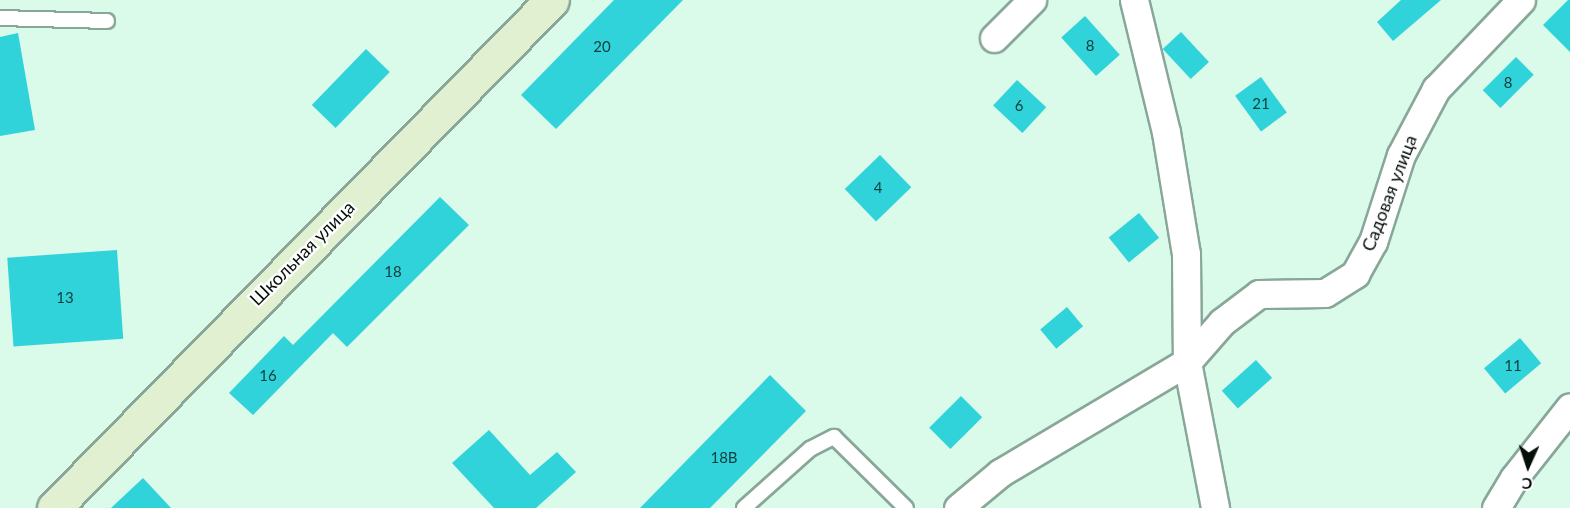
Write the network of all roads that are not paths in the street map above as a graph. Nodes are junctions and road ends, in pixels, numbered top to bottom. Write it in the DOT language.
graph roads {
  1 [pos="552,0"];
  2 [pos="1032,0"];
  3 [pos="1134,0"];
  4 [pos="1521,0"];
  5 [pos="0,18"];
  6 [pos="107,21"];
  7 [pos="994,38"];
  8 [pos="1187,362"];
  9 [pos="1570,408"];
  10 [pos="54,508"];
  11 [pos="744,508"];
  12 [pos="906,508"];
  13 [pos="958,508"];
  14 [pos="1215,508"];
  15 [pos="1497,508"];
  1 -- 10 [label="main road, Школьная улица"];
  2 -- 7 [label="street"];
  3 -- 8 [label="street"];
  4 -- 8 [label="street, Садовая улица"];
  5 -- 6 [label="lane"];
  8 -- 13 [label="street, Садовая улица"];
  8 -- 14 [label="street"];
  9 -- 15 [label="street"];
  11 -- 12 [label="lane"];
}
